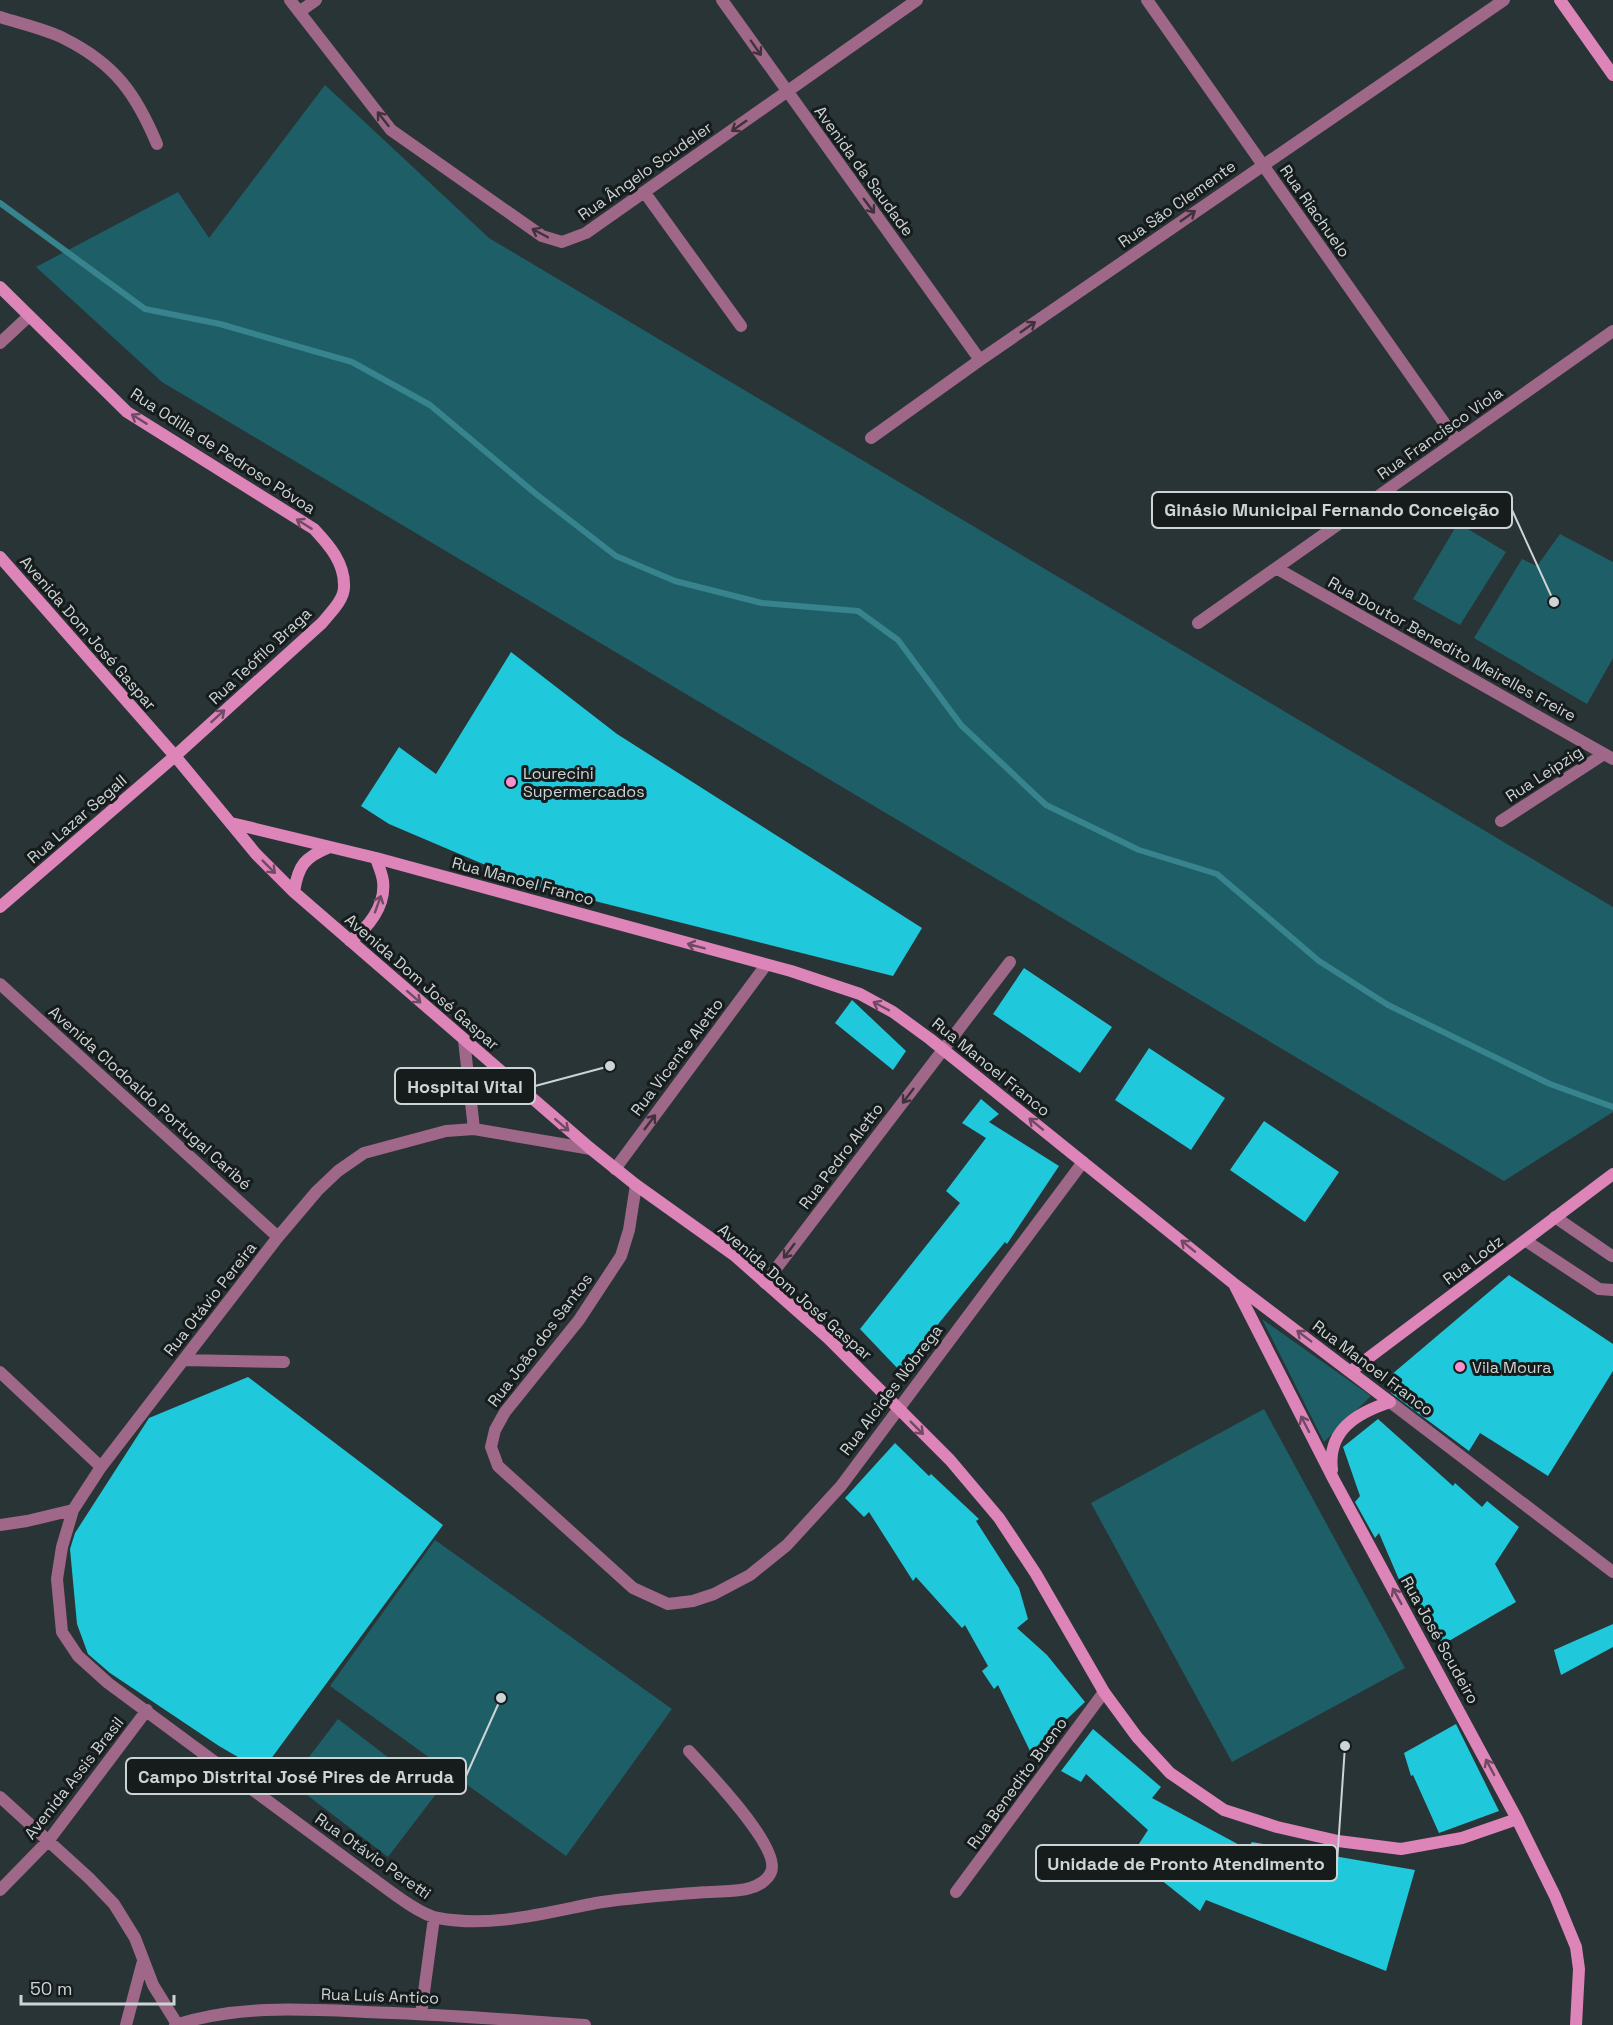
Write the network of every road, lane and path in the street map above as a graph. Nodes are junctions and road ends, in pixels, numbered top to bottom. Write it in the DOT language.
graph roads {
  1 [pos="290,0"];
  2 [pos="316,0"];
  3 [pos="722,0"];
  4 [pos="917,0"];
  5 [pos="1147,0"];
  6 [pos="1504,0"];
  7 [pos="1560,0"];
  8 [pos="299,12"];
  9 [pos="0,17"];
  10 [pos="1613,75"];
  11 [pos="787,92"];
  12 [pos="157,144"];
  13 [pos="1262,165"];
  14 [pos="645,192"];
  15 [pos="0,287"];
  16 [pos="29,316"];
  17 [pos="741,326"];
  18 [pos="1613,331"];
  19 [pos="0,343"];
  20 [pos="980,360"];
  21 [pos="871,438"];
  22 [pos="1457,441"];
  23 [pos="0,557"];
  24 [pos="341,567"];
  25 [pos="1276,568"];
  26 [pos="1198,623"];
  27 [pos="175,756"];
  28 [pos="1609,757"];
  29 [pos="1501,821"];
  30 [pos="231,823"];
  31 [pos="330,847"];
  32 [pos="376,858"];
  33 [pos="294,892"];
  34 [pos="0,908"];
  35 [pos="350,941"];
  36 [pos="1010,962"];
  37 [pos="766,966"];
  38 [pos="0,984"];
  39 [pos="464,1040"];
  40 [pos="944,1050"];
  41 [pos="474,1129"];
  42 [pos="591,1149"];
  43 [pos="1083,1162"];
  44 [pos="615,1169"];
  45 [pos="1613,1174"];
  46 [pos="636,1185"];
  47 [pos="1555,1217"];
  48 [pos="278,1237"];
  49 [pos="1526,1241"];
  50 [pos="1612,1256"];
  51 [pos="765,1283"];
  52 [pos="1233,1283"];
  53 [pos="1599,1289"];
  54 [pos="1613,1290"];
  55 [pos="1613,1297"];
  56 [pos="183,1360"];
  57 [pos="284,1362"];
  58 [pos="1351,1371"];
  59 [pos="0,1372"];
  60 [pos="1390,1402"];
  61 [pos="897,1408"];
  62 [pos="491,1447"];
  63 [pos="101,1467"];
  64 [pos="1334,1480"];
  65 [pos="73,1510"];
  66 [pos="0,1525"];
  67 [pos="1613,1572"];
  68 [pos="1104,1692"];
  69 [pos="147,1710"];
  70 [pos="689,1751"];
  71 [pos="0,1797"];
  72 [pos="1517,1819"];
  73 [pos="49,1840"];
  74 [pos="0,1890"];
  75 [pos="956,1892"];
  76 [pos="434,1918"];
  77 [pos="143,1960"];
  78 [pos="421,2014"];
  79 [pos="126,2025"];
  80 [pos="176,2025"];
  81 [pos="585,2025"];
  82 [pos="1576,2025"];
  1 -- 8 [label="street, Rua Ângelo Scudeler"];
  2 -- 8 [label="street"];
  3 -- 11 [label="street, Avenida da Saudade, one-way"];
  4 -- 11 [label="street, Rua Ângelo Scudeler"];
  5 -- 13 [label="street, Rua Riachuelo"];
  6 -- 13 [label="street, Rua São Clemente"];
  7 -- 10 [label="street"];
  14 -- 8 [label="street, Rua Ângelo Scudeler, one-way"];
  9 -- 12 [label="street"];
  11 -- 14 [label="street, Rua Ângelo Scudeler, one-way"];
  11 -- 20 [label="street, Avenida da Saudade, one-way"];
  20 -- 13 [label="street, Rua São Clemente, one-way"];
  13 -- 22 [label="street, Rua Riachuelo"];
  14 -- 17 [label="street"];
  15 -- 16 [label="street, Rua Odilla de Pedroso Póvoa"];
  16 -- 19 [label="street"];
  24 -- 16 [label="street, Rua Odilla de Pedroso Póvoa, one-way"];
  18 -- 22 [label="street, Rua Francisco Viola"];
  20 -- 21 [label="street, Rua São Clemente"];
  22 -- 25 [label="street, Rua Francisco Viola"];
  23 -- 27 [label="street, Avenida Dom José Gaspar"];
  27 -- 24 [label="street, Rua Teófilo Braga, one-way"];
  25 -- 26 [label="street, Rua Francisco Viola"];
  25 -- 28 [label="street, Rua Doutor Benedito Meirelles Freire"];
  27 -- 30 [label="street, Avenida Dom José Gaspar"];
  27 -- 34 [label="street, Rua Lazar Segall"];
  28 -- 29 [label="street, Rua Leipzig"];
  30 -- 31 [label="street, Rua Manoel Franco"];
  30 -- 33 [label="street, Avenida Dom José Gaspar, one-way"];
  31 -- 32 [label="street, Rua Manoel Franco"];
  31 -- 33 [label="street"];
  35 -- 32 [label="street, one-way"];
  37 -- 32 [label="street, Rua Manoel Franco, one-way"];
  33 -- 35 [label="street, Avenida Dom José Gaspar"];
  35 -- 39 [label="street, Avenida Dom José Gaspar, one-way"];
  36 -- 40 [label="street, Rua Pedro Aletto"];
  40 -- 37 [label="street, Rua Manoel Franco, one-way"];
  44 -- 37 [label="street, Rua Vicente Aletto, one-way"];
  38 -- 48 [label="street, Avenida Clodoaldo Portugal Caribé"];
  39 -- 41 [label="street"];
  39 -- 42 [label="street, Avenida Dom José Gaspar, one-way"];
  43 -- 40 [label="street, Rua Manoel Franco, one-way"];
  40 -- 51 [label="street, Rua Pedro Aletto, one-way"];
  41 -- 42 [label="street, Rua Otávio Pereira"];
  41 -- 48 [label="street, Rua Otávio Pereira"];
  42 -- 44 [label="street, Avenida Dom José Gaspar"];
  52 -- 43 [label="street, Rua Manoel Franco, one-way"];
  43 -- 61 [label="street, Rua Alcides Nóbrega"];
  44 -- 46 [label="street, Avenida Dom José Gaspar"];
  45 -- 47 [label="street, Rua Lodz"];
  46 -- 51 [label="street, Avenida Dom José Gaspar"];
  46 -- 62 [label="street, Rua João dos Santos"];
  47 -- 49 [label="street, Rua Lodz"];
  47 -- 50 [label="street"];
  48 -- 56 [label="street, Rua Otávio Pereira"];
  49 -- 53 [label="street"];
  49 -- 58 [label="street, Rua Lodz"];
  51 -- 61 [label="street, Avenida Dom José Gaspar"];
  58 -- 52 [label="street, Rua Manoel Franco, one-way"];
  64 -- 52 [label="street, Rua José Scudeiro, one-way"];
  53 -- 54 [label="street"];
  53 -- 55 [label="street"];
  56 -- 57 [label="street"];
  56 -- 63 [label="street, Rua Otávio Pereira"];
  58 -- 60 [label="street, Rua Manoel Franco"];
  59 -- 63 [label="street"];
  60 -- 64 [label="street"];
  60 -- 67 [label="street, Rua Manoel Franco"];
  61 -- 62 [label="street, Rua Alcides Nóbrega"];
  61 -- 68 [label="street, Avenida Dom José Gaspar, one-way"];
  63 -- 65 [label="street, Rua Otávio Pereira"];
  72 -- 64 [label="street, Rua José Scudeiro, one-way"];
  65 -- 66 [label="street"];
  65 -- 69 [label="street, Rua Otávio Peretti"];
  68 -- 72 [label="street, Avenida Dom José Gaspar"];
  68 -- 75 [label="street, Rua Benedito Bueno"];
  69 -- 73 [label="street, Avenida Assis Brasil"];
  69 -- 76 [label="street, Rua Otávio Peretti"];
  70 -- 76 [label="street, Rua Otávio Peretti"];
  71 -- 73 [label="street"];
  72 -- 82 [label="street, Rua José Scudeiro"];
  73 -- 74 [label="street, Avenida Assis Brasil"];
  73 -- 77 [label="street"];
  76 -- 78 [label="street"];
  77 -- 79 [label="street"];
  77 -- 80 [label="street"];
  78 -- 80 [label="street, Rua Luís Antico"];
  78 -- 81 [label="street, Rua Luís Antico"];
}
